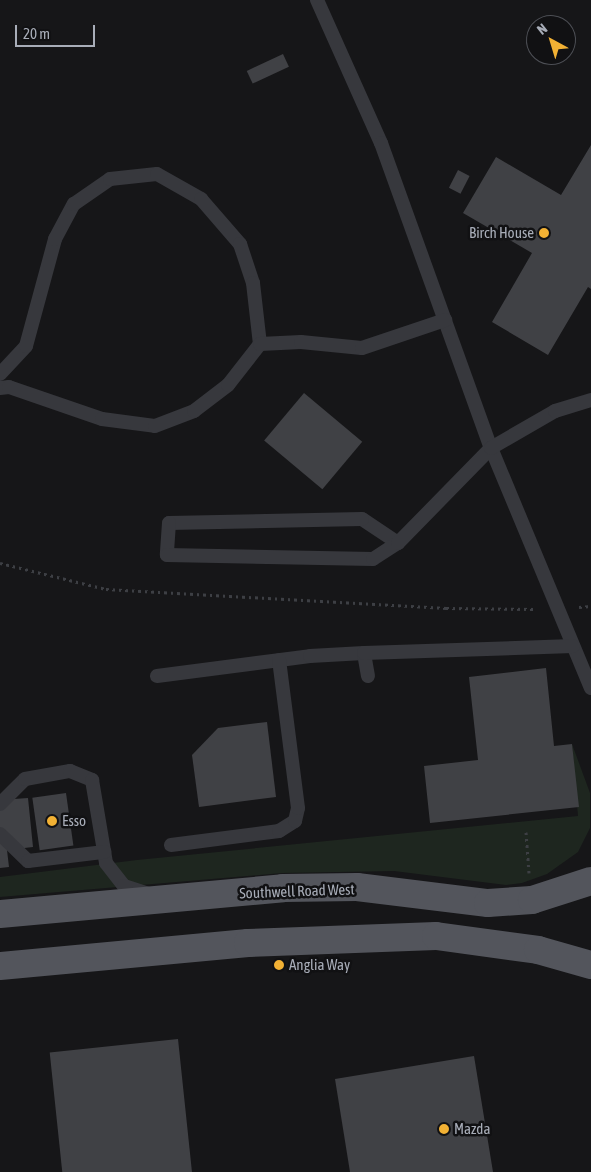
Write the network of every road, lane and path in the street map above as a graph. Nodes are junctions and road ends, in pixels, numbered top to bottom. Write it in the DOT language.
graph roads {
  1 [pos="317,0"];
  2 [pos="445,320"];
  3 [pos="260,344"];
  4 [pos="0,374"];
  5 [pos="0,388"];
  6 [pos="591,400"];
  7 [pos="491,448"];
  8 [pos="398,543"];
  9 [pos="0,563"];
  10 [pos="591,606"];
  11 [pos="559,610"];
  12 [pos="573,646"];
  13 [pos="364,653"];
  14 [pos="279,660"];
  15 [pos="157,676"];
  16 [pos="368,676"];
  17 [pos="591,688"];
  18 [pos="0,804"];
  19 [pos="526,832"];
  20 [pos="0,834"];
  21 [pos="172,845"];
  22 [pos="104,852"];
  23 [pos="529,876"];
  24 [pos="591,881"];
  25 [pos="164,899"];
  26 [pos="0,914"];
  27 [pos="591,965"];
  28 [pos="0,966"];
  1 -- 2 [label="lane"];
  2 -- 3 [label="lane"];
  2 -- 7 [label="lane"];
  3 -- 4 [label="lane"];
  3 -- 5 [label="lane"];
  6 -- 7 [label="lane"];
  7 -- 8 [label="lane"];
  7 -- 11 [label="lane"];
  8 -- 8 [label="lane"];
  9 -- 11 [label="path"];
  10 -- 11 [label="path"];
  11 -- 12 [label="lane"];
  12 -- 13 [label="lane"];
  12 -- 17 [label="lane"];
  13 -- 14 [label="lane"];
  13 -- 16 [label="lane"];
  14 -- 15 [label="lane"];
  14 -- 21 [label="lane"];
  18 -- 22 [label="lane"];
  19 -- 23 [label="path"];
  20 -- 22 [label="lane"];
  22 -- 25 [label="lane"];
  24 -- 25 [label="main road, Southwell Road West"];
  25 -- 26 [label="main road, Southwell Road West"];
  27 -- 28 [label="main road"];
}
